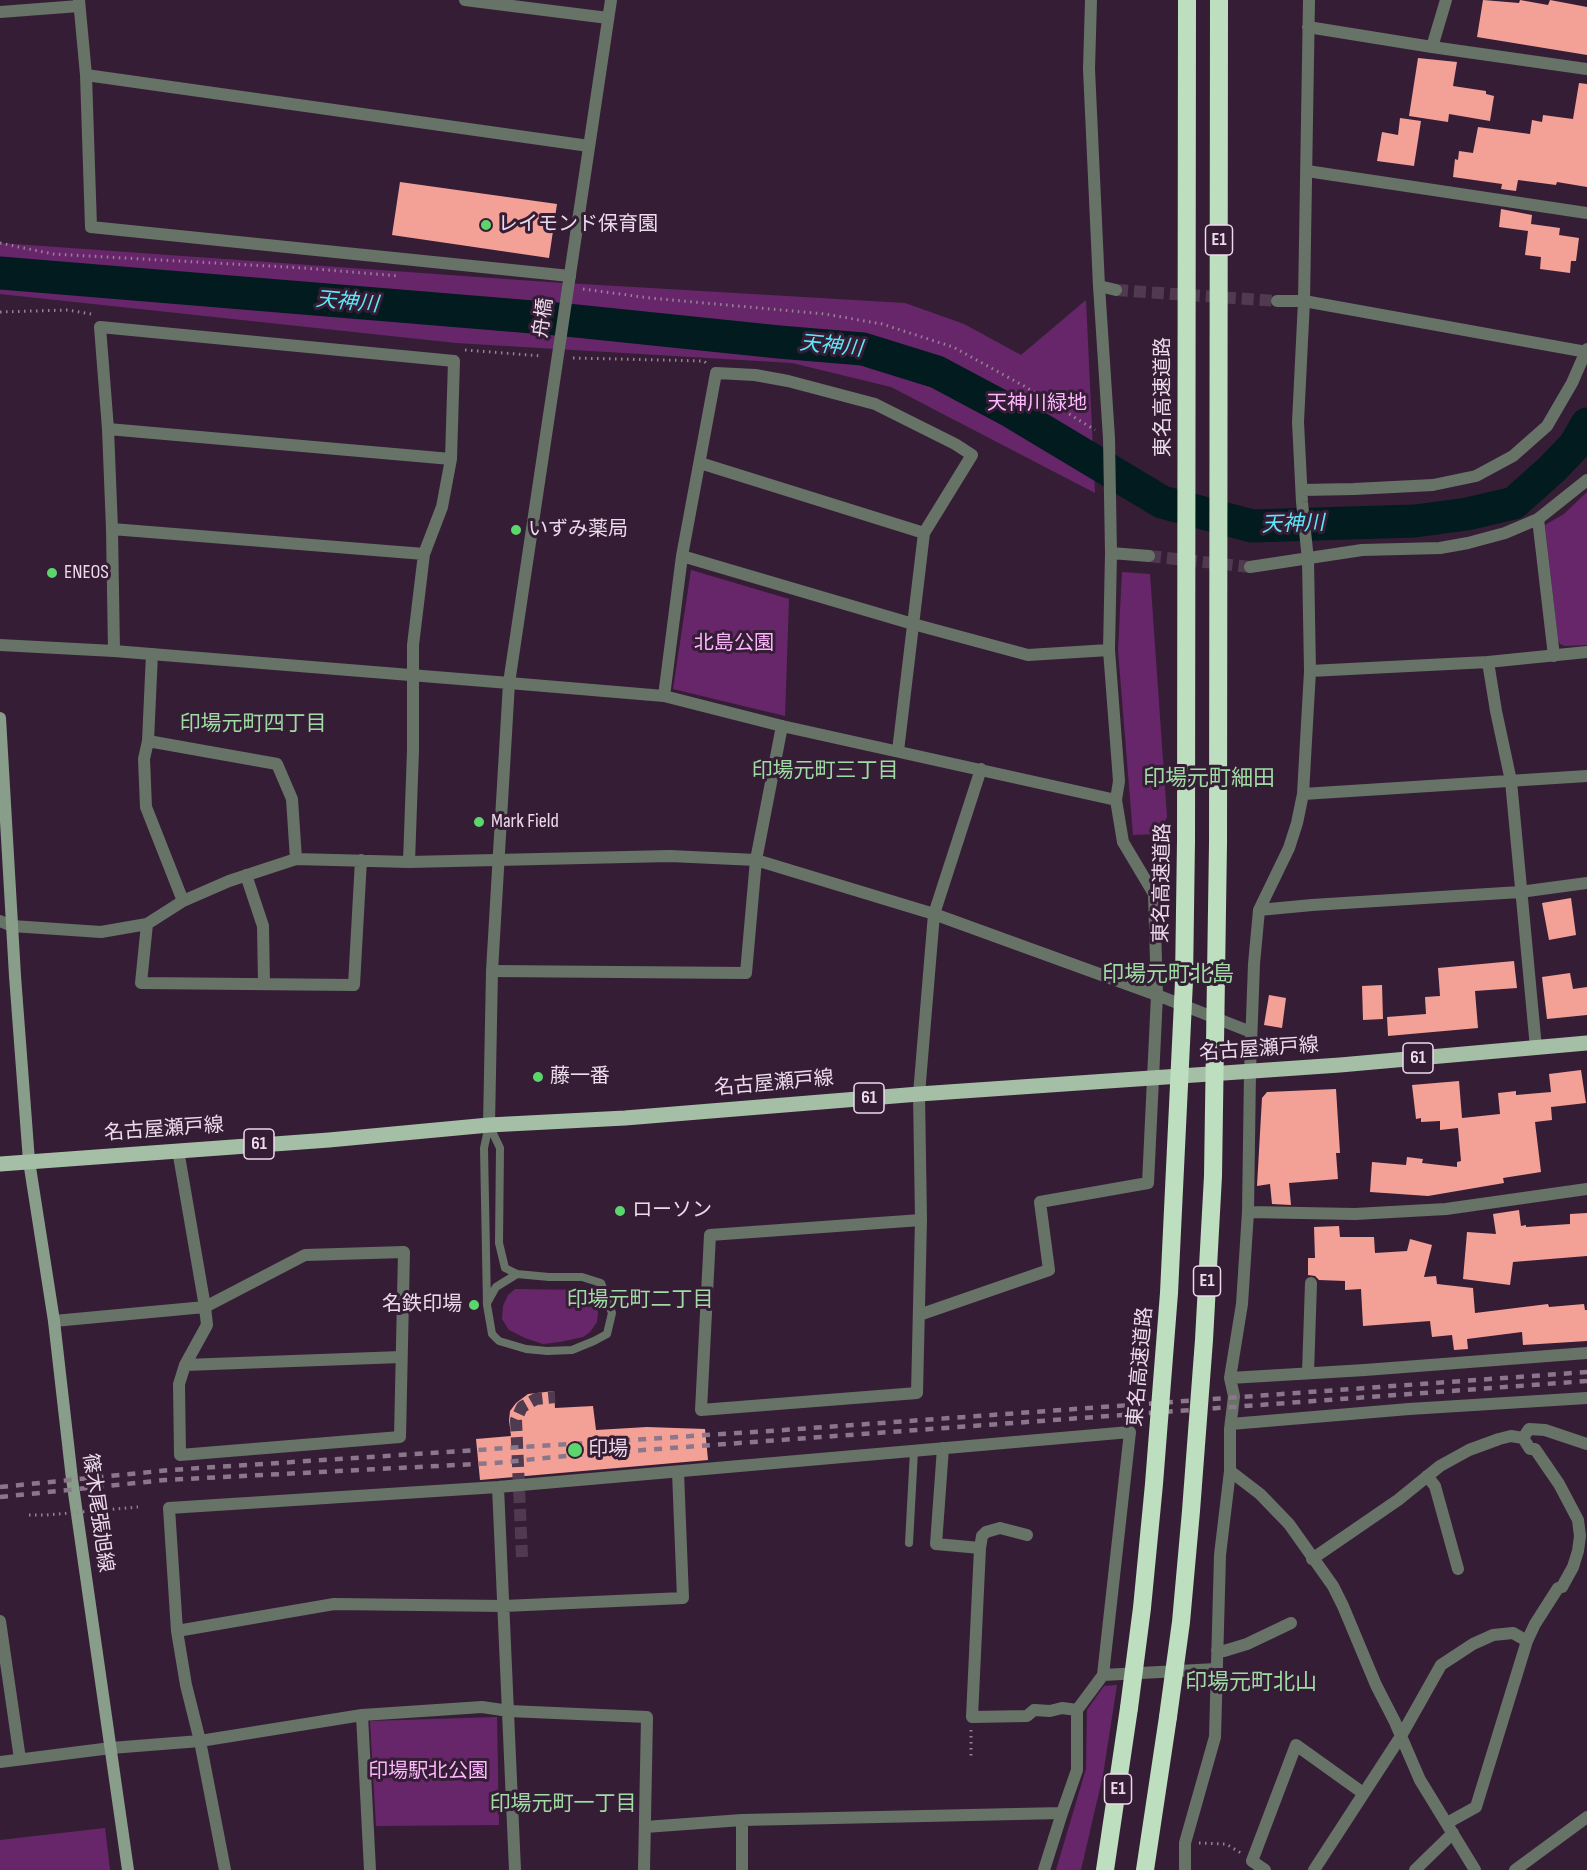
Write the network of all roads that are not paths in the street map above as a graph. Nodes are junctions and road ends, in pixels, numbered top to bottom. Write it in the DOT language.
graph roads {
  1 [pos="465,0"];
  2 [pos="611,0"];
  3 [pos="1091,0"];
  4 [pos="1187,0"];
  5 [pos="1219,0"];
  6 [pos="1309,0"];
  7 [pos="1446,0"];
  8 [pos="79,3"];
  9 [pos="0,12"];
  10 [pos="608,18"];
  11 [pos="1308,27"];
  12 [pos="1432,47"];
  13 [pos="1587,69"];
  14 [pos="86,75"];
  15 [pos="589,146"];
  16 [pos="1307,171"];
  17 [pos="1587,213"];
  18 [pos="568,285"];
  19 [pos="1099,286"];
  20 [pos="1116,290"];
  21 [pos="1277,301"];
  22 [pos="1304,301"];
  23 [pos="1586,351"];
  24 [pos="108,429"];
  25 [pos="451,459"];
  26 [pos="700,463"];
  27 [pos="1587,480"];
  28 [pos="1302,496"];
  29 [pos="1538,519"];
  30 [pos="112,529"];
  31 [pos="924,533"];
  32 [pos="1111,553"];
  33 [pos="424,554"];
  34 [pos="1308,555"];
  35 [pos="682,556"];
  36 [pos="1149,556"];
  37 [pos="1250,567"];
  38 [pos="913,624"];
  39 [pos="0,645"];
  40 [pos="1109,650"];
  41 [pos="114,651"];
  42 [pos="1587,652"];
  43 [pos="152,654"];
  44 [pos="1554,656"];
  45 [pos="1488,663"];
  46 [pos="1310,671"];
  47 [pos="414,675"];
  48 [pos="509,683"];
  49 [pos="664,696"];
  50 [pos="0,718"];
  51 [pos="783,726"];
  52 [pos="148,741"];
  53 [pos="898,751"];
  54 [pos="981,769"];
  55 [pos="1587,776"];
  56 [pos="1511,781"];
  57 [pos="1303,794"];
  58 [pos="1116,800"];
  59 [pos="296,859"];
  60 [pos="361,860"];
  61 [pos="498,860"];
  62 [pos="756,860"];
  63 [pos="409,862"];
  64 [pos="246,875"];
  65 [pos="1587,884"];
  66 [pos="1520,892"];
  67 [pos="183,902"];
  68 [pos="1259,910"];
  69 [pos="934,914"];
  70 [pos="6,923"];
  71 [pos="147,924"];
  72 [pos="492,971"];
  73 [pos="264,984"];
  74 [pos="1157,995"];
  75 [pos="1251,1032"];
  76 [pos="1587,1043"];
  77 [pos="1536,1048"];
  78 [pos="1250,1072"];
  79 [pos="1154,1078"];
  80 [pos="920,1094"];
  81 [pos="489,1125"];
  82 [pos="178,1150"];
  83 [pos="29,1161"];
  84 [pos="0,1164"];
  85 [pos="1587,1189"];
  86 [pos="1248,1212"];
  87 [pos="921,1220"];
  88 [pos="517,1274"];
  89 [pos="1311,1283"];
  90 [pos="487,1305"];
  91 [pos="205,1307"];
  92 [pos="919,1315"];
  93 [pos="54,1321"];
  94 [pos="1587,1353"];
  95 [pos="401,1357"];
  96 [pos="185,1365"];
  97 [pos="1308,1373"];
  98 [pos="1230,1378"];
  99 [pos="1587,1398"];
  100 [pos="1231,1424"];
  101 [pos="1523,1438"];
  102 [pos="1587,1444"];
  103 [pos="943,1448"];
  104 [pos="914,1451"];
  105 [pos="1230,1471"];
  106 [pos="678,1472"];
  107 [pos="1427,1476"];
  108 [pos="498,1487"];
  109 [pos="1028,1534"];
  110 [pos="909,1544"];
  111 [pos="980,1548"];
  112 [pos="1312,1559"];
  113 [pos="1458,1569"];
  114 [pos="504,1606"];
  115 [pos="0,1621"];
  116 [pos="1291,1623"];
  117 [pos="177,1630"];
  118 [pos="1527,1641"];
  119 [pos="1217,1650"];
  120 [pos="1216,1669"];
  121 [pos="1103,1675"];
  122 [pos="1077,1710"];
  123 [pos="509,1711"];
  124 [pos="362,1715"];
  125 [pos="1401,1736"];
  126 [pos="200,1741"];
  127 [pos="111,1748"];
  128 [pos="20,1759"];
  129 [pos="0,1762"];
  130 [pos="1363,1793"];
  131 [pos="1062,1813"];
  132 [pos="1587,1817"];
  133 [pos="742,1820"];
  134 [pos="645,1827"];
  135 [pos="1450,1828"];
  136 [pos="128,1870"];
  137 [pos="225,1870"];
  138 [pos="370,1870"];
  139 [pos="515,1870"];
  140 [pos="644,1870"];
  141 [pos="742,1870"];
  142 [pos="1044,1870"];
  143 [pos="1106,1870"];
  144 [pos="1144,1870"];
  145 [pos="1185,1870"];
  146 [pos="1265,1870"];
  147 [pos="1314,1870"];
  148 [pos="1415,1870"];
  149 [pos="1475,1870"];
  150 [pos="1516,1870"];
  1 -- 10 [label="street"];
  2 -- 10 [label="street, 舟橋"];
  3 -- 19 [label="street"];
  4 -- 143 [label="highway, 東名高速道路 / E1, bridge"];
  5 -- 144 [label="highway, E1, bridge"];
  6 -- 11 [label="street"];
  7 -- 12 [label="street"];
  8 -- 9 [label="street"];
  8 -- 14 [label="street"];
  10 -- 15 [label="street, 舟橋"];
  11 -- 12 [label="street"];
  11 -- 16 [label="street"];
  12 -- 13 [label="street"];
  14 -- 15 [label="street"];
  14 -- 18 [label="street"];
  15 -- 18 [label="street, 舟橋"];
  16 -- 17 [label="street"];
  16 -- 22 [label="street"];
  18 -- 48 [label="street, 舟橋"];
  19 -- 20 [label="street"];
  19 -- 32 [label="street"];
  21 -- 22 [label="street"];
  22 -- 23 [label="street"];
  22 -- 28 [label="street"];
  23 -- 28 [label="street"];
  24 -- 25 [label="street"];
  24 -- 25 [label="street"];
  24 -- 30 [label="street"];
  25 -- 33 [label="street"];
  26 -- 31 [label="street"];
  26 -- 31 [label="street"];
  26 -- 35 [label="street"];
  27 -- 29 [label="street"];
  28 -- 34 [label="street"];
  29 -- 34 [label="street"];
  29 -- 44 [label="street"];
  30 -- 33 [label="street"];
  30 -- 41 [label="street"];
  31 -- 38 [label="street"];
  32 -- 36 [label="street"];
  32 -- 40 [label="street"];
  33 -- 47 [label="street"];
  34 -- 37 [label="street"];
  34 -- 46 [label="street"];
  35 -- 38 [label="street"];
  35 -- 49 [label="street"];
  38 -- 40 [label="street"];
  38 -- 53 [label="street"];
  39 -- 41 [label="street"];
  40 -- 58 [label="street"];
  41 -- 43 [label="street"];
  42 -- 44 [label="street"];
  43 -- 47 [label="street"];
  43 -- 52 [label="street"];
  44 -- 45 [label="street"];
  45 -- 46 [label="street"];
  45 -- 56 [label="street"];
  46 -- 57 [label="street"];
  47 -- 48 [label="street"];
  47 -- 63 [label="street"];
  48 -- 49 [label="street"];
  48 -- 61 [label="street, 舟橋"];
  49 -- 51 [label="street"];
  50 -- 70 [label="main road, 篠木尾張旭線"];
  51 -- 53 [label="street"];
  51 -- 62 [label="street"];
  52 -- 59 [label="street"];
  52 -- 67 [label="street"];
  53 -- 54 [label="street"];
  54 -- 58 [label="street"];
  54 -- 69 [label="street"];
  55 -- 56 [label="street"];
  56 -- 57 [label="street"];
  56 -- 66 [label="street"];
  57 -- 68 [label="street"];
  58 -- 74 [label="street"];
  59 -- 60 [label="street"];
  59 -- 64 [label="street"];
  60 -- 63 [label="street"];
  60 -- 73 [label="street"];
  61 -- 62 [label="street"];
  61 -- 63 [label="street"];
  61 -- 72 [label="street, 舟橋"];
  62 -- 69 [label="street"];
  62 -- 72 [label="street"];
  64 -- 67 [label="street"];
  64 -- 73 [label="street"];
  65 -- 66 [label="street"];
  66 -- 68 [label="street"];
  66 -- 77 [label="street"];
  67 -- 71 [label="street"];
  68 -- 75 [label="street"];
  69 -- 74 [label="street"];
  69 -- 80 [label="street"];
  70 -- 71 [label="street"];
  70 -- 83 [label="main road, 篠木尾張旭線"];
  71 -- 73 [label="street"];
  72 -- 81 [label="street, 舟橋"];
  74 -- 75 [label="street"];
  74 -- 79 [label="street"];
  75 -- 78 [label="street"];
  76 -- 77 [label="main road, 名古屋瀬戸線 / 61"];
  77 -- 78 [label="main road, 名古屋瀬戸線 / 61"];
  78 -- 79 [label="main road, 名古屋瀬戸線 / 61"];
  78 -- 86 [label="street"];
  79 -- 80 [label="main road, 名古屋瀬戸線 / 61"];
  79 -- 92 [label="street"];
  80 -- 81 [label="main road, 名古屋瀬戸線 / 61"];
  80 -- 87 [label="street"];
  81 -- 82 [label="main road, 名古屋瀬戸線 / 61"];
  81 -- 88 [label="lane"];
  81 -- 90 [label="lane"];
  82 -- 83 [label="main road, 名古屋瀬戸線 / 61"];
  82 -- 91 [label="street"];
  83 -- 84 [label="main road, 名古屋瀬戸線 / 61"];
  83 -- 93 [label="main road, 篠木尾張旭線"];
  85 -- 86 [label="street"];
  86 -- 98 [label="street"];
  87 -- 92 [label="street"];
  87 -- 92 [label="street"];
  88 -- 90 [label="lane"];
  88 -- 90 [label="lane"];
  89 -- 97 [label="street"];
  91 -- 93 [label="street"];
  91 -- 95 [label="street"];
  91 -- 96 [label="street"];
  93 -- 127 [label="main road, 篠木尾張旭線"];
  94 -- 97 [label="street"];
  95 -- 96 [label="street"];
  95 -- 96 [label="street"];
  97 -- 98 [label="street"];
  98 -- 100 [label="street"];
  99 -- 100 [label="street"];
  100 -- 105 [label="street"];
  101 -- 102 [label="street"];
  101 -- 107 [label="street"];
  101 -- 118 [label="street"];
  103 -- 104 [label="street"];
  103 -- 111 [label="street"];
  103 -- 121 [label="street"];
  104 -- 106 [label="street"];
  104 -- 110 [label="lane"];
  105 -- 112 [label="street"];
  105 -- 119 [label="street"];
  106 -- 108 [label="street"];
  106 -- 114 [label="street"];
  107 -- 112 [label="street"];
  107 -- 113 [label="street"];
  108 -- 114 [label="street"];
  108 -- 117 [label="street"];
  109 -- 111 [label="street"];
  111 -- 122 [label="street"];
  112 -- 125 [label="street"];
  114 -- 117 [label="street"];
  114 -- 123 [label="street"];
  115 -- 128 [label="street"];
  116 -- 119 [label="street"];
  117 -- 126 [label="street"];
  118 -- 125 [label="street"];
  118 -- 135 [label="street"];
  119 -- 120 [label="street"];
  120 -- 121 [label="street"];
  120 -- 145 [label="street"];
  121 -- 122 [label="street"];
  122 -- 131 [label="street"];
  123 -- 124 [label="street"];
  123 -- 134 [label="street"];
  123 -- 139 [label="street"];
  124 -- 126 [label="street"];
  124 -- 138 [label="street"];
  125 -- 130 [label="street"];
  125 -- 135 [label="street"];
  126 -- 127 [label="street"];
  126 -- 137 [label="street"];
  127 -- 128 [label="street"];
  127 -- 136 [label="main road, 篠木尾張旭線"];
  128 -- 129 [label="street"];
  130 -- 146 [label="street"];
  130 -- 147 [label="street"];
  131 -- 133 [label="street"];
  131 -- 142 [label="street"];
  132 -- 150 [label="street"];
  133 -- 134 [label="street"];
  133 -- 141 [label="street"];
  134 -- 140 [label="street"];
  135 -- 148 [label="street"];
  135 -- 149 [label="street"];
}
